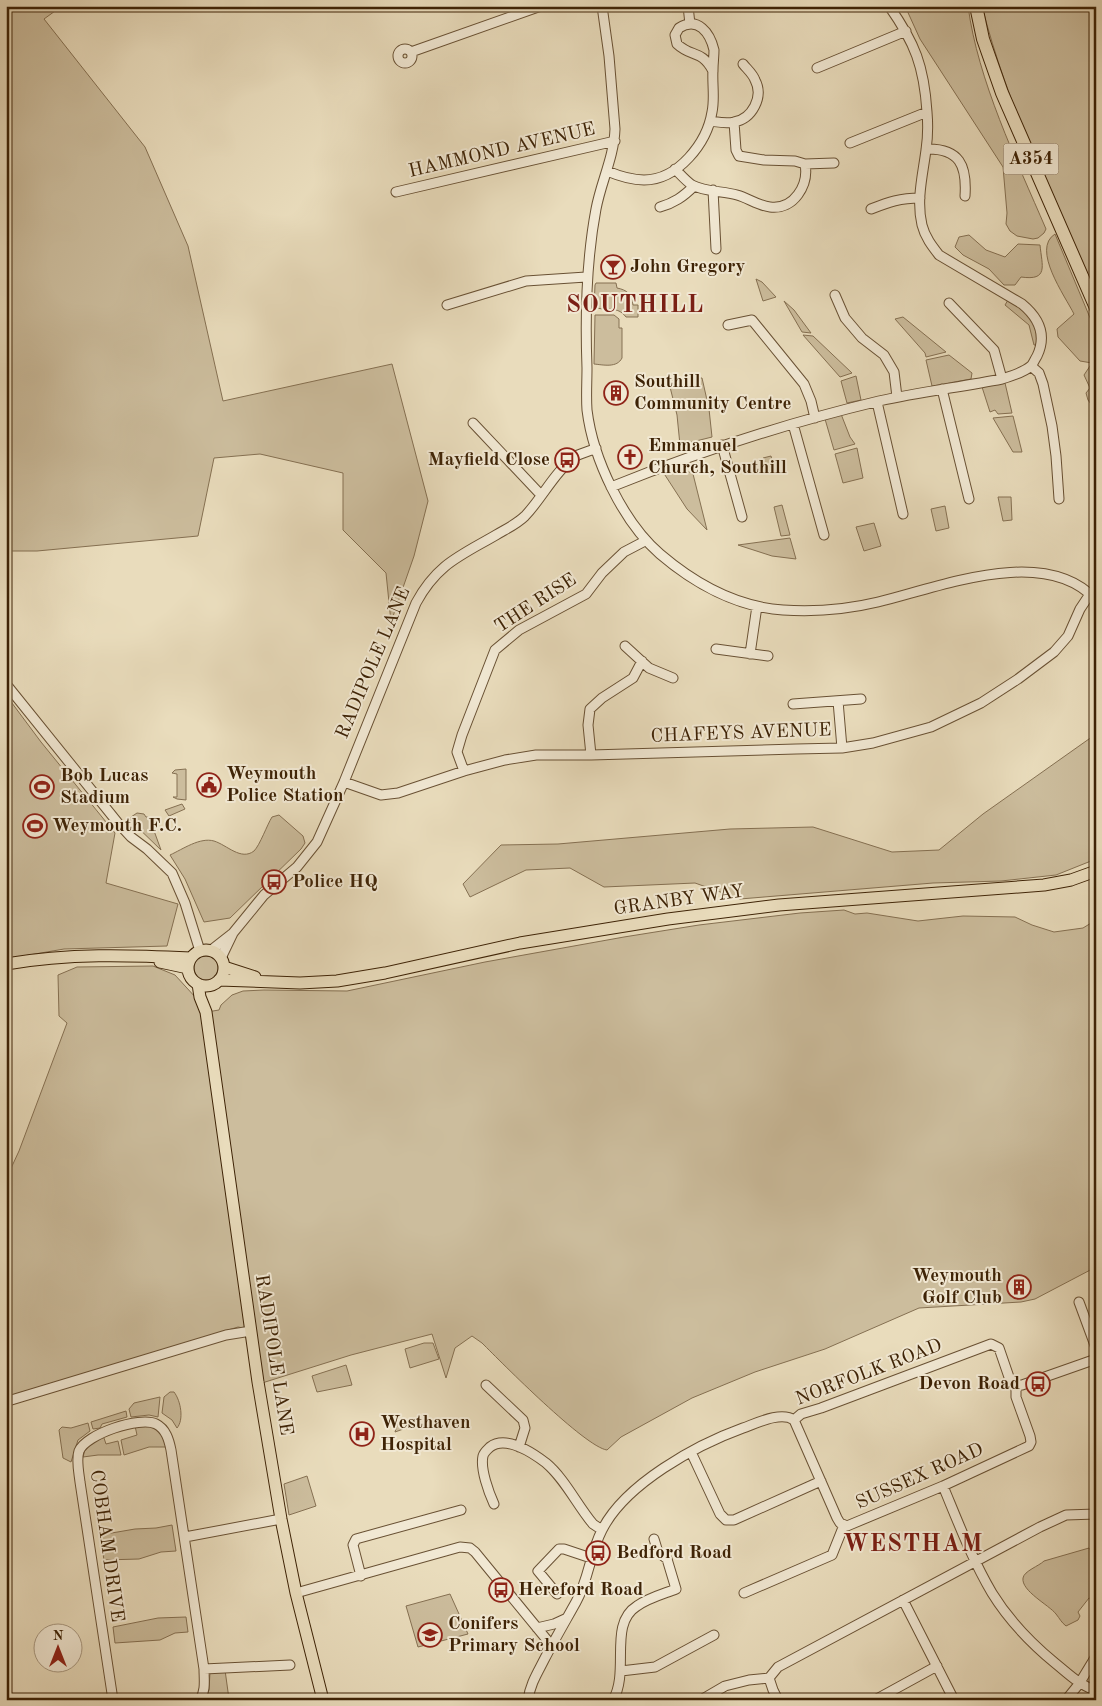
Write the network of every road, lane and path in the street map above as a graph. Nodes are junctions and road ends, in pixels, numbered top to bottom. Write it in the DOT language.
graph roads {
  1 [pos="541,6"];
  2 [pos="602,6"];
  3 [pos="688,6"];
  4 [pos="888,6"];
  5 [pos="976,6"];
  6 [pos="690,24"];
  7 [pos="906,32"];
  8 [pos="411,52"];
  9 [pos="743,64"];
  10 [pos="817,68"];
  11 [pos="713,71"];
  12 [pos="927,112"];
  13 [pos="710,121"];
  14 [pos="734,122"];
  15 [pos="615,141"];
  16 [pos="850,143"];
  17 [pos="926,150"];
  18 [pos="834,163"];
  19 [pos="806,164"];
  20 [pos="675,169"];
  21 [pos="607,171"];
  22 [pos="694,186"];
  23 [pos="713,190"];
  24 [pos="396,192"];
  25 [pos="965,196"];
  26 [pos="920,198"];
  27 [pos="660,207"];
  28 [pos="871,209"];
  29 [pos="716,249"];
  30 [pos="586,277"];
  31 [pos="835,295"];
  32 [pos="949,303"];
  33 [pos="447,305"];
  34 [pos="1096,308"];
  35 [pos="728,325"];
  36 [pos="1031,366"];
  37 [pos="1002,380"];
  38 [pos="942,389"];
  39 [pos="898,397"];
  40 [pos="877,402"];
  41 [pos="815,418"];
  42 [pos="473,423"];
  43 [pos="793,424"];
  44 [pos="722,445"];
  45 [pos="596,448"];
  46 [pos="612,486"];
  47 [pos="542,495"];
  48 [pos="969,499"];
  49 [pos="1059,499"];
  50 [pos="902,514"];
  51 [pos="742,517"];
  52 [pos="824,535"];
  53 [pos="645,541"];
  54 [pos="1093,597"];
  55 [pos="757,606"];
  56 [pos="625,646"];
  57 [pos="716,649"];
  58 [pos="750,654"];
  59 [pos="768,656"];
  60 [pos="642,662"];
  61 [pos="673,678"];
  62 [pos="6,684"];
  63 [pos="861,699"];
  64 [pos="838,701"];
  65 [pos="793,704"];
  66 [pos="842,748"];
  67 [pos="591,755"];
  68 [pos="464,771"];
  69 [pos="344,782"];
  70 [pos="1096,871"];
  71 [pos="233,933"];
  72 [pos="198,957"];
  73 [pos="222,962"];
  74 [pos="6,964"];
  75 [pos="269,981"];
  76 [pos="216,982"];
  77 [pos="198,984"];
  78 [pos="206,1012"];
  79 [pos="1079,1302"];
  80 [pos="251,1331"];
  81 [pos="1096,1348"];
  82 [pos="1096,1359"];
  83 [pos="486,1385"];
  84 [pos="1016,1385"];
  85 [pos="8,1401"];
  86 [pos="794,1420"];
  87 [pos="519,1447"];
  88 [pos="691,1452"];
  89 [pos="821,1481"];
  90 [pos="943,1486"];
  91 [pos="494,1504"];
  92 [pos="461,1510"];
  93 [pos="1096,1514"];
  94 [pos="281,1519"];
  95 [pos="844,1525"];
  96 [pos="602,1530"];
  97 [pos="185,1536"];
  98 [pos="654,1539"];
  99 [pos="591,1558"];
  100 [pos="975,1561"];
  101 [pos="361,1576"];
  102 [pos="296,1594"];
  103 [pos="557,1594"];
  104 [pos="744,1594"];
  105 [pos="903,1600"];
  106 [pos="567,1618"];
  107 [pos="536,1628"];
  108 [pos="714,1635"];
  109 [pos="552,1646"];
  110 [pos="1096,1656"];
  111 [pos="290,1665"];
  112 [pos="936,1666"];
  113 [pos="204,1669"];
  114 [pos="621,1670"];
  115 [pos="769,1678"];
  116 [pos="1079,1684"];
  117 [pos="1096,1691"];
  118 [pos="113,1700"];
  119 [pos="200,1700"];
  120 [pos="323,1700"];
  121 [pos="528,1700"];
  122 [pos="612,1700"];
  123 [pos="701,1700"];
  124 [pos="778,1700"];
  125 [pos="875,1700"];
  126 [pos="954,1700"];
  127 [pos="1066,1700"];
  1 -- 8 [label="street"];
  2 -- 15 [label="street"];
  3 -- 6 [label="street"];
  4 -- 7 [label="street"];
  5 -- 34 [label="highway, A354"];
  6 -- 11 [label="street"];
  6 -- 11 [label="street"];
  7 -- 10 [label="street"];
  7 -- 12 [label="street"];
  9 -- 14 [label="street"];
  11 -- 13 [label="street"];
  12 -- 16 [label="street"];
  12 -- 17 [label="street"];
  13 -- 14 [label="street"];
  13 -- 20 [label="street"];
  14 -- 19 [label="street"];
  15 -- 21 [label="street"];
  15 -- 24 [label="street, HAMMOND AVENUE"];
  17 -- 25 [label="street"];
  17 -- 26 [label="street"];
  18 -- 19 [label="street"];
  19 -- 23 [label="street"];
  20 -- 21 [label="street"];
  20 -- 22 [label="street"];
  21 -- 30 [label="street"];
  22 -- 23 [label="street"];
  22 -- 27 [label="street"];
  23 -- 29 [label="street"];
  26 -- 28 [label="street"];
  26 -- 36 [label="street"];
  30 -- 33 [label="street"];
  30 -- 45 [label="street"];
  31 -- 39 [label="street"];
  32 -- 37 [label="street"];
  35 -- 41 [label="street"];
  36 -- 37 [label="street"];
  36 -- 49 [label="street"];
  37 -- 38 [label="street"];
  38 -- 39 [label="street"];
  38 -- 48 [label="street"];
  39 -- 40 [label="street"];
  40 -- 41 [label="street"];
  40 -- 50 [label="street"];
  41 -- 43 [label="street"];
  42 -- 47 [label="street"];
  43 -- 44 [label="street"];
  43 -- 52 [label="street"];
  44 -- 46 [label="street"];
  44 -- 51 [label="street"];
  45 -- 46 [label="street"];
  45 -- 47 [label="street, RADIPOLE LANE"];
  46 -- 53 [label="street"];
  47 -- 69 [label="street, RADIPOLE LANE"];
  53 -- 55 [label="street"];
  53 -- 68 [label="street, THE RISE"];
  54 -- 55 [label="street"];
  54 -- 66 [label="street, CHAFEYS AVENUE"];
  55 -- 58 [label="street"];
  56 -- 60 [label="street"];
  57 -- 58 [label="street"];
  58 -- 59 [label="street"];
  60 -- 61 [label="street"];
  60 -- 67 [label="street"];
  62 -- 72 [label="street"];
  63 -- 64 [label="street"];
  64 -- 65 [label="street"];
  64 -- 66 [label="street"];
  66 -- 67 [label="street, CHAFEYS AVENUE"];
  67 -- 68 [label="street, CHAFEYS AVENUE"];
  68 -- 69 [label="street, CHAFEYS AVENUE"];
  69 -- 71 [label="street, RADIPOLE LANE"];
  70 -- 75 [label="main road, GRANBY WAY"];
  71 -- 72 [label="street, RADIPOLE LANE"];
  71 -- 73 [label="street, RADIPOLE LANE"];
  72 -- 73 [label="main road"];
  72 -- 74 [label="main road"];
  72 -- 77 [label="main road"];
  73 -- 75 [label="main road, GRANBY WAY"];
  73 -- 76 [label="main road"];
  75 -- 76 [label="main road, GRANBY WAY"];
  76 -- 77 [label="main road"];
  76 -- 78 [label="main road, RADIPOLE LANE"];
  77 -- 78 [label="main road, RADIPOLE LANE"];
  78 -- 80 [label="main road, RADIPOLE LANE"];
  79 -- 81 [label="street"];
  80 -- 85 [label="street"];
  80 -- 94 [label="main road, RADIPOLE LANE"];
  82 -- 84 [label="street"];
  83 -- 87 [label="street"];
  84 -- 86 [label="street, NORFOLK ROAD"];
  84 -- 90 [label="street, SUSSEX ROAD"];
  86 -- 88 [label="street, NORFOLK ROAD"];
  86 -- 89 [label="street, SUSSEX ROAD"];
  87 -- 91 [label="street"];
  87 -- 96 [label="street"];
  88 -- 89 [label="street"];
  88 -- 96 [label="street, NORFOLK ROAD"];
  89 -- 95 [label="street, SUSSEX ROAD"];
  90 -- 95 [label="street, SUSSEX ROAD"];
  90 -- 100 [label="street"];
  92 -- 101 [label="street"];
  93 -- 100 [label="street"];
  94 -- 97 [label="street"];
  94 -- 102 [label="main road, RADIPOLE LANE"];
  95 -- 104 [label="street"];
  96 -- 99 [label="street, NORFOLK ROAD"];
  97 -- 113 [label="street, COBHAM DRIVE"];
  97 -- 118 [label="street, COBHAM DRIVE"];
  98 -- 114 [label="street"];
  99 -- 103 [label="street"];
  99 -- 106 [label="street, NORFOLK ROAD"];
  100 -- 105 [label="street"];
  100 -- 116 [label="street"];
  101 -- 102 [label="street"];
  101 -- 107 [label="street"];
  102 -- 120 [label="main road, RADIPOLE LANE"];
  105 -- 112 [label="street"];
  105 -- 115 [label="street"];
  106 -- 107 [label="street"];
  106 -- 109 [label="street, NORFOLK ROAD"];
  107 -- 109 [label="street"];
  108 -- 114 [label="street"];
  109 -- 121 [label="street, NORFOLK ROAD"];
  110 -- 116 [label="street"];
  111 -- 113 [label="street"];
  112 -- 125 [label="street"];
  112 -- 126 [label="street"];
  113 -- 119 [label="street, COBHAM DRIVE"];
  114 -- 122 [label="street"];
  115 -- 123 [label="street"];
  115 -- 124 [label="street"];
  116 -- 117 [label="street"];
  116 -- 127 [label="street"];
}
